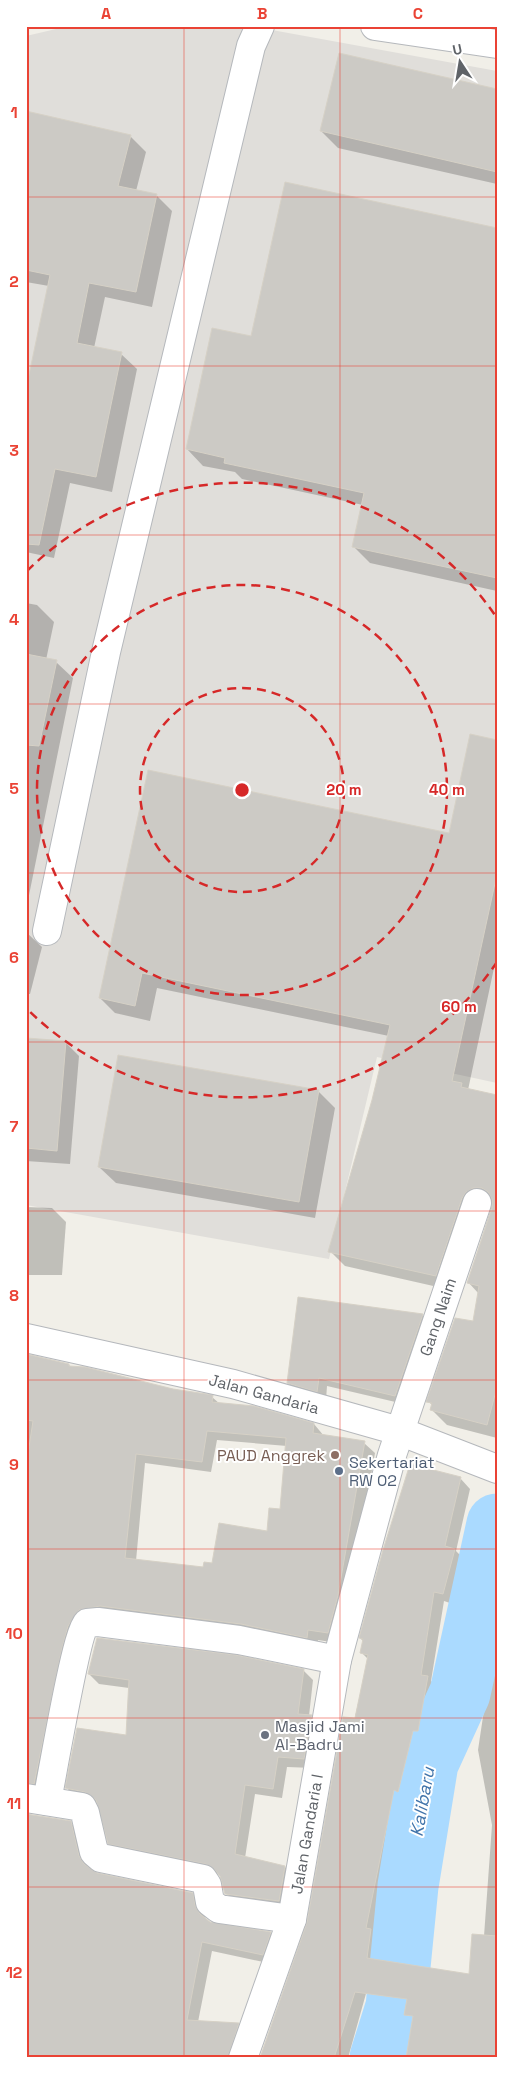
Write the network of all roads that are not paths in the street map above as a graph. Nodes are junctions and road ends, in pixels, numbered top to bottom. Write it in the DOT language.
graph roads {
  1 [pos="260,26"];
  2 [pos="374,26"];
  3 [pos="497,44"];
  4 [pos="48,931"];
  5 [pos="477,1203"];
  6 [pos="26,1338"];
  7 [pos="399,1431"];
  8 [pos="485,1465"];
  9 [pos="337,1660"];
  10 [pos="37,1800"];
  11 [pos="292,1919"];
  12 [pos="243,2058"];
  1 -- 4 [label="street"];
  2 -- 3 [label="street"];
  5 -- 7 [label="street, Gang Naim"];
  6 -- 7 [label="street, Jalan Gandaria"];
  7 -- 8 [label="street, Jalan Gandaria"];
  7 -- 9 [label="street, Jalan Gandaria I"];
  9 -- 10 [label="street"];
  9 -- 11 [label="street, Jalan Gandaria I"];
  10 -- 11 [label="street"];
  11 -- 12 [label="street, Jalan Gandaria I"];
}
